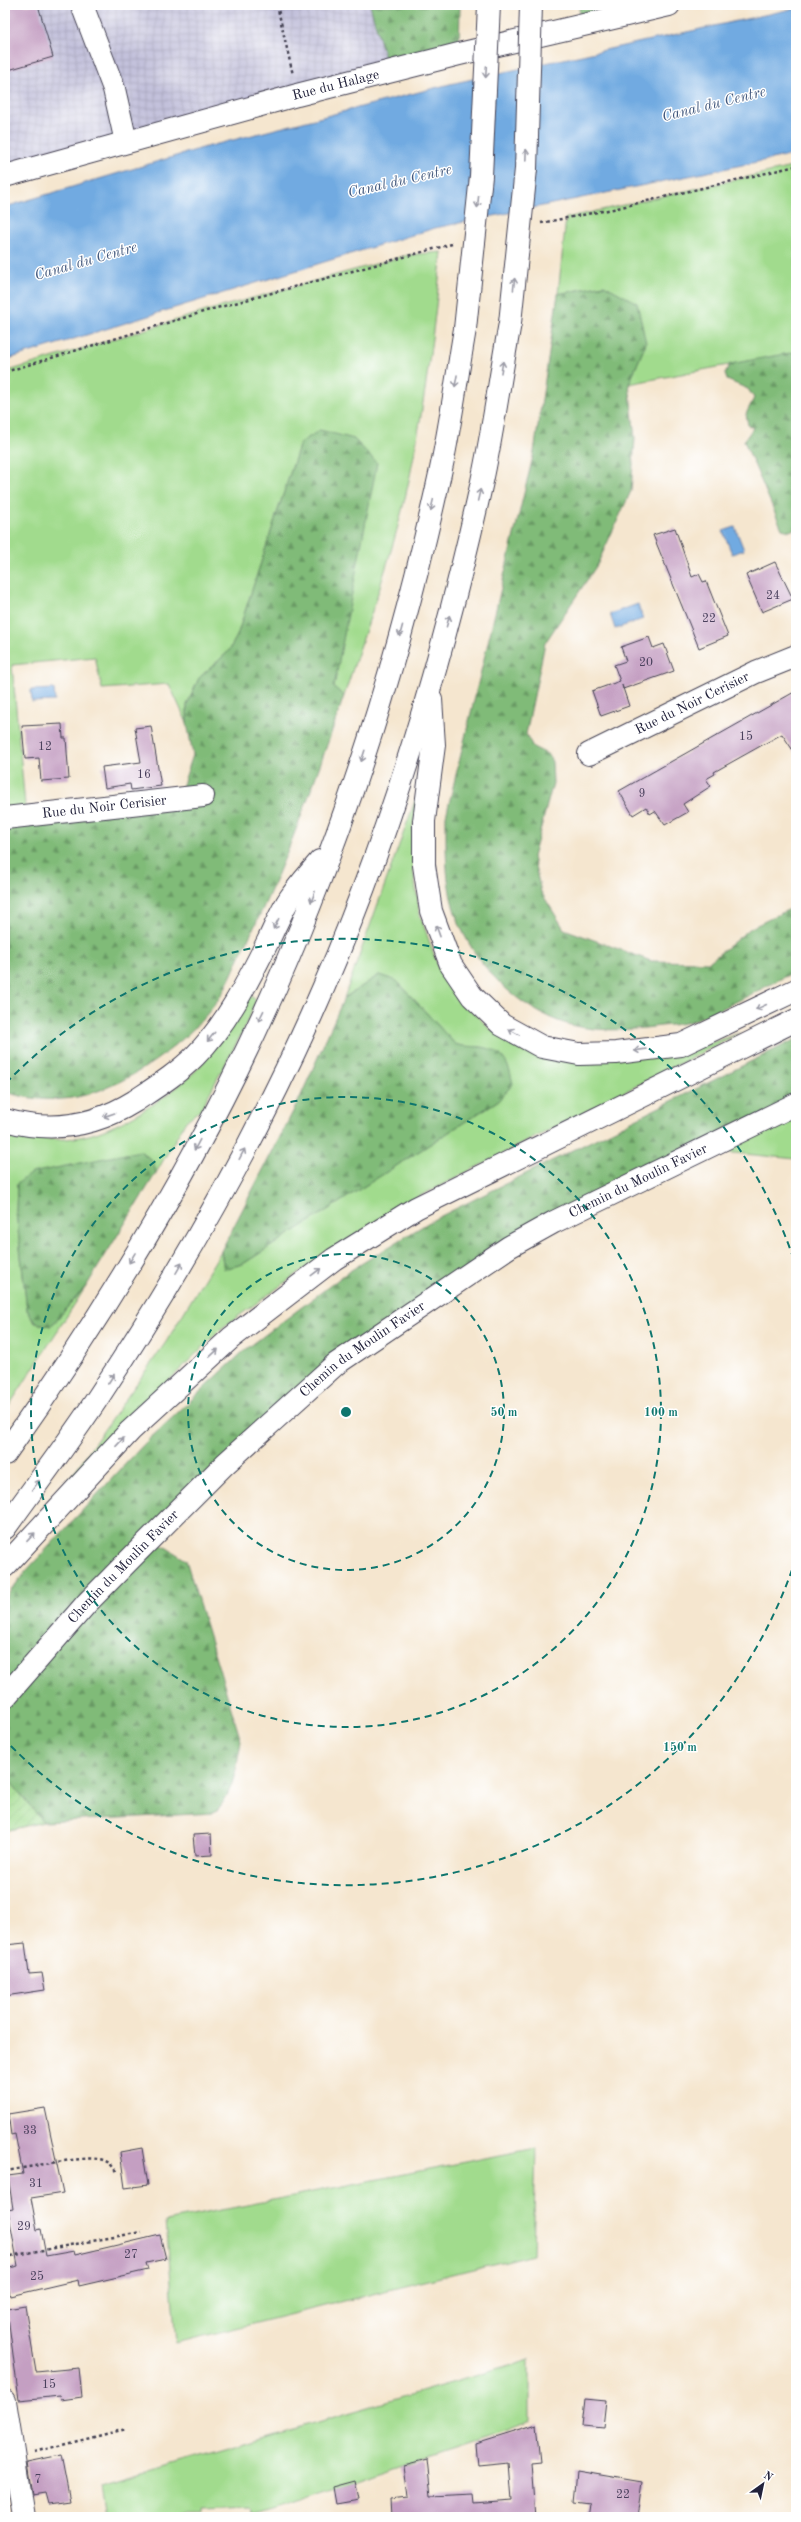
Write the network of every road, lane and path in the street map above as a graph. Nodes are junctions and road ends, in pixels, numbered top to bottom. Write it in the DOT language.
graph roads {
  1 [pos="82,5"];
  2 [pos="277,5"];
  3 [pos="489,5"];
  4 [pos="531,5"];
  5 [pos="669,5"];
  6 [pos="297,95"];
  7 [pos="126,142"];
  8 [pos="796,166"];
  9 [pos="5,176"];
  10 [pos="539,223"];
  11 [pos="459,242"];
  12 [pos="5,372"];
  13 [pos="796,656"];
  14 [pos="431,686"];
  15 [pos="589,754"];
  16 [pos="203,796"];
  17 [pos="5,818"];
  18 [pos="331,848"];
  19 [pos="796,990"];
  20 [pos="796,1020"];
  21 [pos="796,1104"];
  22 [pos="5,1120"];
  23 [pos="5,1454"];
  24 [pos="5,1528"];
  25 [pos="5,1566"];
  26 [pos="5,1697"];
  27 [pos="5,2171"];
  28 [pos="117,2173"];
  29 [pos="141,2232"];
  30 [pos="5,2257"];
  31 [pos="5,2401"];
  32 [pos="126,2429"];
  33 [pos="14,2457"];
  34 [pos="24,2517"];
  1 -- 7 [label="main road"];
  2 -- 6 [label="path"];
  3 -- 18 [label="main road, one-way, bridge"];
  14 -- 4 [label="main road, one-way, bridge"];
  5 -- 6 [label="main road, Rue du Halage"];
  6 -- 7 [label="main road, Rue du Halage"];
  7 -- 9 [label="main road, Rue du Halage"];
  8 -- 10 [label="path"];
  11 -- 12 [label="path"];
  13 -- 15 [label="main road, Rue du Noir Cerisier"];
  19 -- 14 [label="main road, one-way"];
  24 -- 14 [label="main road, one-way"];
  16 -- 17 [label="main road, Rue du Noir Cerisier"];
  18 -- 22 [label="main road, one-way"];
  18 -- 23 [label="main road, one-way"];
  25 -- 20 [label="main road, one-way"];
  21 -- 26 [label="main road, Chemin du Moulin Favier"];
  27 -- 28 [label="path"];
  29 -- 30 [label="path"];
  31 -- 33 [label="main road"];
  32 -- 33 [label="path"];
  33 -- 34 [label="main road"];
}
